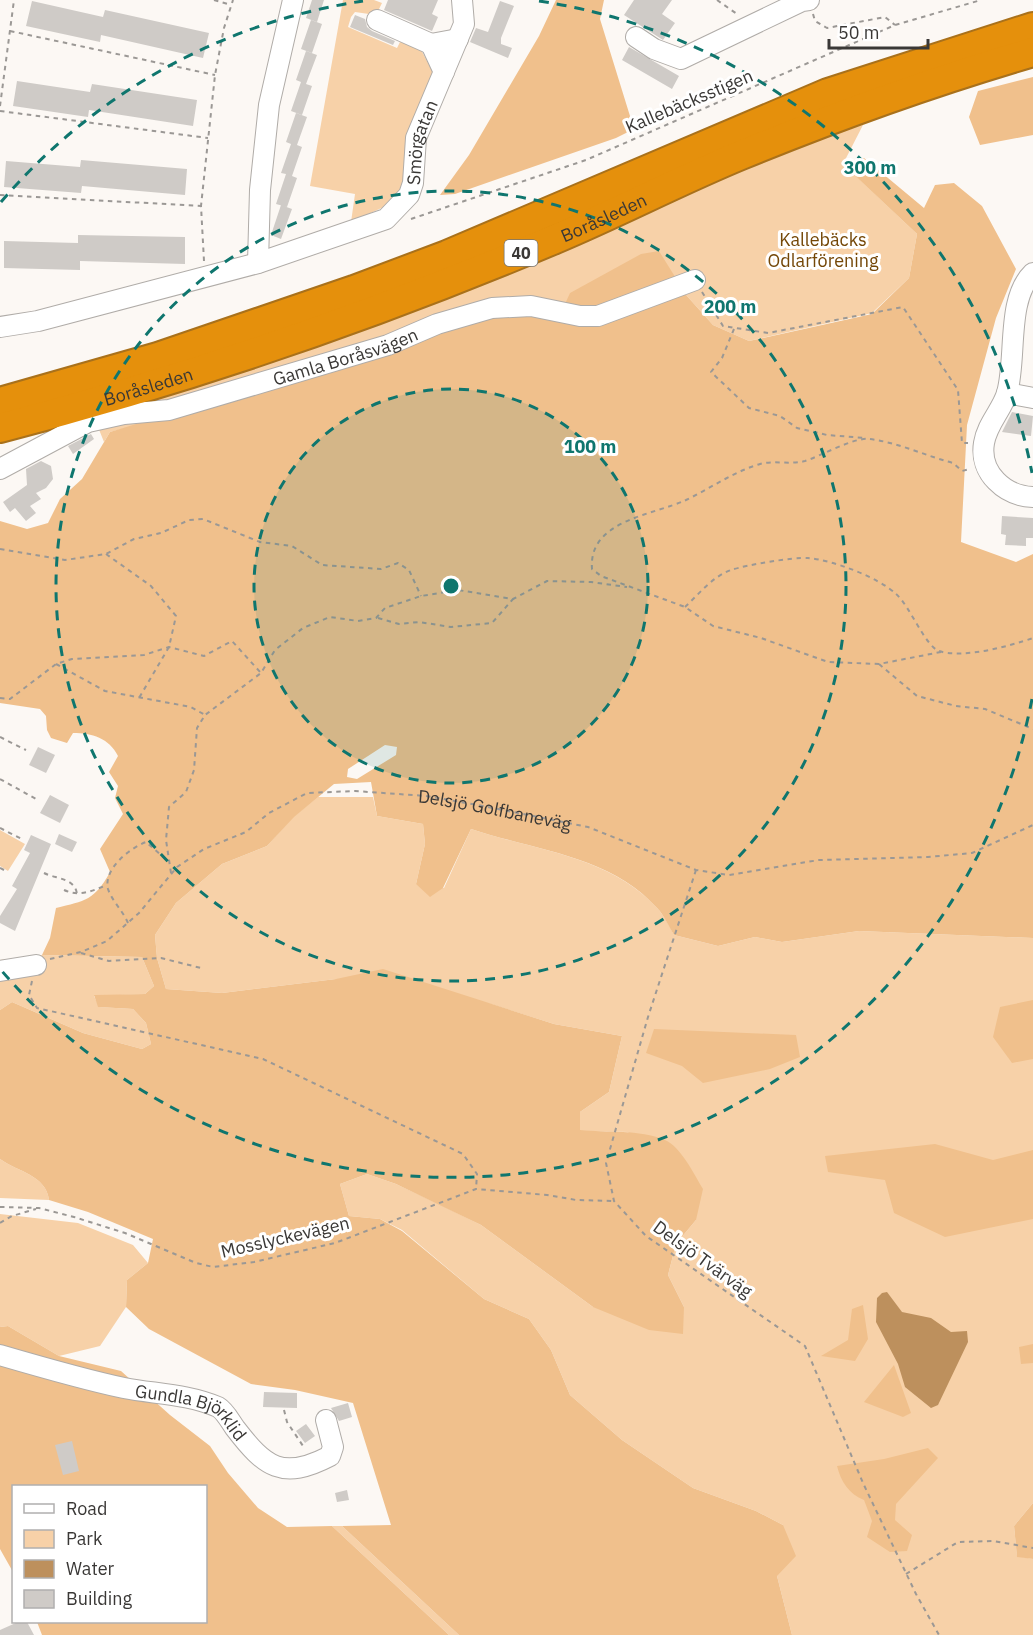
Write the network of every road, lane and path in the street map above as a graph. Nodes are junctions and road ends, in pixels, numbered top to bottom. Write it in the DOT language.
graph roads {
  1 [pos="14,0"];
  2 [pos="214,0"];
  3 [pos="233,0"];
  4 [pos="293,0"];
  5 [pos="462,0"];
  6 [pos="717,0"];
  7 [pos="802,0"];
  8 [pos="808,0"];
  9 [pos="981,0"];
  10 [pos="231,5"];
  11 [pos="376,20"];
  12 [pos="895,25"];
  13 [pos="1033,27"];
  14 [pos="747,29"];
  15 [pos="10,31"];
  16 [pos="636,37"];
  17 [pos="458,39"];
  18 [pos="430,44"];
  19 [pos="1033,52"];
  20 [pos="444,72"];
  21 [pos="214,75"];
  22 [pos="0,108"];
  23 [pos="208,138"];
  24 [pos="0,195"];
  25 [pos="201,206"];
  26 [pos="404,221"];
  27 [pos="258,263"];
  28 [pos="1033,273"];
  29 [pos="204,277"];
  30 [pos="695,280"];
  31 [pos="1024,326"];
  32 [pos="0,327"];
  33 [pos="735,328"];
  34 [pos="1007,393"];
  35 [pos="1033,398"];
  36 [pos="0,402"];
  37 [pos="0,428"];
  38 [pos="867,438"];
  39 [pos="984,442"];
  40 [pos="986,465"];
  41 [pos="0,469"];
  42 [pos="1033,497"];
  43 [pos="0,549"];
  44 [pos="106,554"];
  45 [pos="634,588"];
  46 [pos="421,596"];
  47 [pos="513,599"];
  48 [pos="685,607"];
  49 [pos="376,618"];
  50 [pos="1033,638"];
  51 [pos="169,647"];
  52 [pos="941,652"];
  53 [pos="56,664"];
  54 [pos="879,664"];
  55 [pos="261,673"];
  56 [pos="0,698"];
  57 [pos="139,698"];
  58 [pos="205,715"];
  59 [pos="1033,729"];
  60 [pos="0,737"];
  61 [pos="26,750"];
  62 [pos="0,779"];
  63 [pos="36,799"];
  64 [pos="1033,825"];
  65 [pos="0,828"];
  66 [pos="22,839"];
  67 [pos="169,862"];
  68 [pos="0,868"];
  69 [pos="696,870"];
  70 [pos="8,872"];
  71 [pos="44,873"];
  72 [pos="171,873"];
  73 [pos="108,884"];
  74 [pos="64,890"];
  75 [pos="77,894"];
  76 [pos="129,923"];
  77 [pos="79,952"];
  78 [pos="36,965"];
  79 [pos="201,969"];
  80 [pos="0,971"];
  81 [pos="476,1189"];
  82 [pos="614,1201"];
  83 [pos="0,1207"];
  84 [pos="39,1208"];
  85 [pos="0,1223"];
  86 [pos="0,1355"];
  87 [pos="284,1410"];
  88 [pos="326,1420"];
  89 [pos="319,1462"];
  90 [pos="1033,1548"];
  91 [pos="906,1574"];
  92 [pos="939,1635"];
  1 -- 15 [label="path"];
  2 -- 10 [label="path"];
  3 -- 10 [label="path"];
  4 -- 27 [label="street"];
  5 -- 17 [label="street, Smörgatan"];
  6 -- 14 [label="path"];
  7 -- 8 [label="street"];
  7 -- 14 [label="street"];
  8 -- 12 [label="path"];
  9 -- 12 [label="path, Kallebäcksstigen"];
  10 -- 21 [label="path"];
  11 -- 18 [label="street"];
  12 -- 26 [label="path, Kallebäcksstigen"];
  13 -- 36 [label="highway, Boråsleden / 40"];
  14 -- 16 [label="street"];
  15 -- 21 [label="path"];
  15 -- 22 [label="path"];
  17 -- 18 [label="street"];
  17 -- 20 [label="street, Smörgatan"];
  18 -- 20 [label="street"];
  19 -- 37 [label="highway, Boråsleden / 40"];
  20 -- 27 [label="street, Smörgatan"];
  21 -- 23 [label="path"];
  22 -- 23 [label="path"];
  23 -- 25 [label="path"];
  24 -- 25 [label="path"];
  25 -- 29 [label="path"];
  27 -- 29 [label="street, Smörgatan"];
  28 -- 31 [label="street"];
  29 -- 32 [label="street, Smörgatan"];
  30 -- 33 [label="path"];
  30 -- 41 [label="street, Gamla Boråsvägen"];
  31 -- 34 [label="street"];
  33 -- 38 [label="path"];
  33 -- 39 [label="path"];
  34 -- 35 [label="street"];
  34 -- 39 [label="street"];
  38 -- 40 [label="path"];
  38 -- 45 [label="path"];
  39 -- 40 [label="street"];
  40 -- 42 [label="street"];
  43 -- 44 [label="path"];
  44 -- 46 [label="path"];
  44 -- 51 [label="path"];
  45 -- 47 [label="path"];
  45 -- 48 [label="path"];
  46 -- 47 [label="path"];
  46 -- 49 [label="path"];
  47 -- 49 [label="path"];
  48 -- 52 [label="path"];
  48 -- 54 [label="path"];
  49 -- 55 [label="path"];
  50 -- 52 [label="path"];
  51 -- 53 [label="path"];
  51 -- 55 [label="path"];
  51 -- 57 [label="path"];
  52 -- 54 [label="path"];
  53 -- 56 [label="path"];
  53 -- 57 [label="path"];
  54 -- 59 [label="path"];
  55 -- 58 [label="path"];
  57 -- 58 [label="path"];
  58 -- 67 [label="path"];
  60 -- 61 [label="path"];
  62 -- 63 [label="path"];
  64 -- 69 [label="path, Delsjö Golfbaneväg"];
  65 -- 66 [label="path"];
  67 -- 72 [label="path"];
  67 -- 73 [label="path"];
  68 -- 70 [label="path"];
  69 -- 72 [label="path, Delsjö Golfbaneväg"];
  69 -- 82 [label="path"];
  71 -- 75 [label="path"];
  72 -- 76 [label="path, Delsjö Golfbaneväg"];
  73 -- 75 [label="path"];
  73 -- 76 [label="path"];
  74 -- 75 [label="path"];
  76 -- 77 [label="path, Delsjö Golfbaneväg"];
  77 -- 78 [label="path, Delsjö Golfbaneväg"];
  77 -- 79 [label="path"];
  78 -- 80 [label="street"];
  78 -- 81 [label="path"];
  81 -- 82 [label="path, Mosslyckevägen"];
  81 -- 84 [label="path, Mosslyckevägen"];
  82 -- 91 [label="path, Delsjö Tvärväg"];
  83 -- 84 [label="path, Mosslyckevägen"];
  84 -- 85 [label="path"];
  86 -- 89 [label="street, Gundla Björklid"];
  87 -- 89 [label="path"];
  88 -- 89 [label="street"];
  90 -- 91 [label="path"];
  91 -- 92 [label="path, Delsjö Tvärväg"];
}
